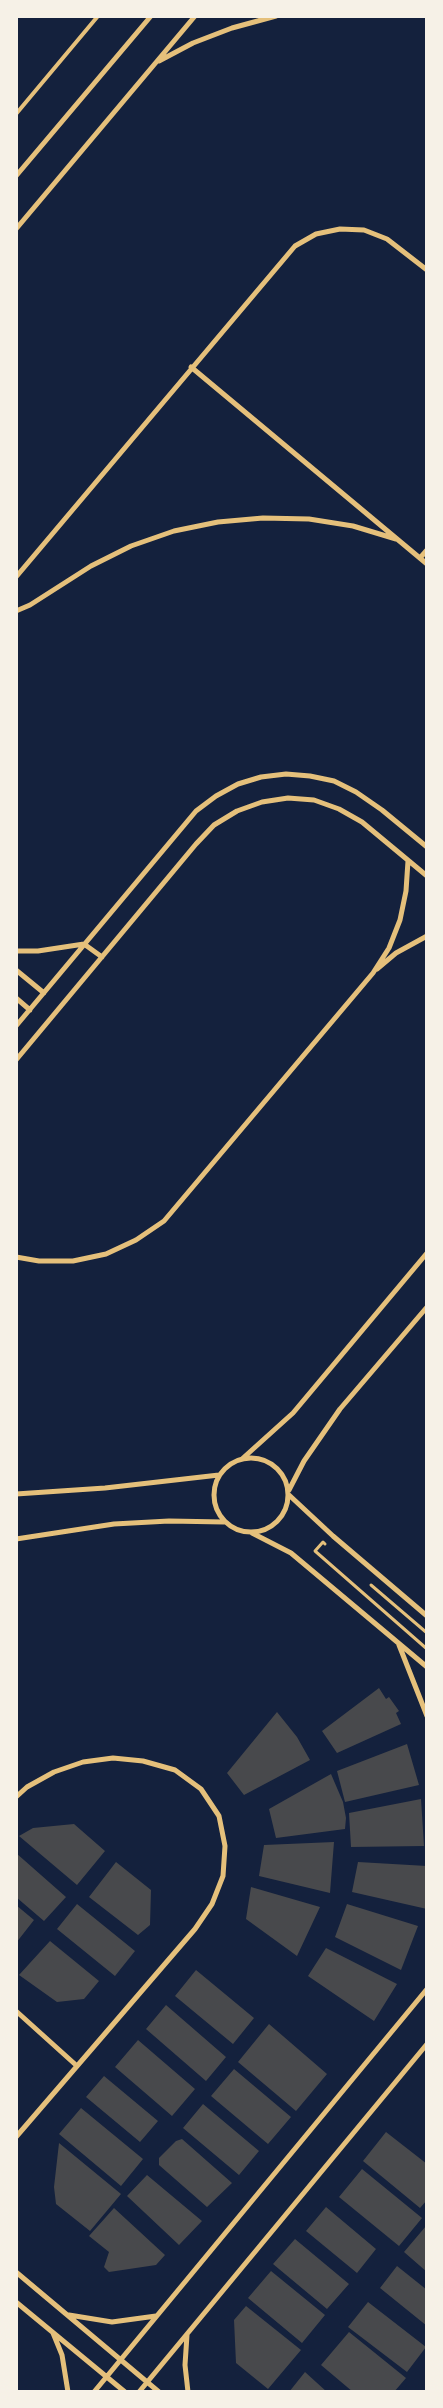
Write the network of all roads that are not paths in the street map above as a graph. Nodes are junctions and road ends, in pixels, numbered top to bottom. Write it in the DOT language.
graph roads {
  1 [pos="98,16"];
  2 [pos="151,16"];
  3 [pos="194,16"];
  4 [pos="276,16"];
  5 [pos="156,62"];
  6 [pos="16,114"];
  7 [pos="16,176"];
  8 [pos="16,229"];
  9 [pos="427,270"];
  10 [pos="191,367"];
  11 [pos="396,539"];
  12 [pos="427,550"];
  13 [pos="420,558"];
  14 [pos="427,564"];
  15 [pos="16,577"];
  16 [pos="16,611"];
  17 [pos="426,845"];
  18 [pos="408,861"];
  19 [pos="427,876"];
  20 [pos="427,936"];
  21 [pos="84,944"];
  22 [pos="16,951"];
  23 [pos="102,957"];
  24 [pos="16,970"];
  25 [pos="373,973"];
  26 [pos="44,993"];
  27 [pos="16,998"];
  28 [pos="30,1010"];
  29 [pos="16,1026"];
  30 [pos="16,1060"];
  31 [pos="427,1253"];
  32 [pos="16,1257"];
  33 [pos="427,1306"];
  34 [pos="242,1459"];
  35 [pos="219,1475"];
  36 [pos="289,1492"];
  37 [pos="16,1494"];
  38 [pos="224,1522"];
  39 [pos="252,1533"];
  40 [pos="16,1539"];
  41 [pos="427,1616"];
  42 [pos="398,1642"];
  43 [pos="427,1667"];
  44 [pos="427,1716"];
  45 [pos="16,1797"];
  46 [pos="427,1989"];
  47 [pos="16,2011"];
  48 [pos="427,2044"];
  49 [pos="77,2066"];
  50 [pos="16,2137"];
  51 [pos="16,2272"];
  52 [pos="16,2302"];
  53 [pos="67,2315"];
  54 [pos="157,2316"];
  55 [pos="53,2332"];
  56 [pos="187,2334"];
  57 [pos="121,2360"];
  58 [pos="106,2376"];
  59 [pos="147,2382"];
  60 [pos="68,2392"];
  61 [pos="94,2392"];
  62 [pos="125,2392"];
  63 [pos="139,2392"];
  64 [pos="160,2392"];
  65 [pos="188,2392"];
  1 -- 6 [label="lane"];
  2 -- 7 [label="street"];
  3 -- 5 [label="street"];
  4 -- 5 [label="street"];
  5 -- 8 [label="street"];
  9 -- 10 [label="street"];
  10 -- 11 [label="street"];
  10 -- 15 [label="street"];
  11 -- 13 [label="street"];
  11 -- 16 [label="street"];
  12 -- 13 [label="street"];
  13 -- 14 [label="street"];
  17 -- 21 [label="street"];
  18 -- 19 [label="street"];
  18 -- 23 [label="street"];
  18 -- 25 [label="street"];
  20 -- 25 [label="street"];
  21 -- 22 [label="street"];
  21 -- 23 [label="street"];
  21 -- 26 [label="street"];
  23 -- 30 [label="street"];
  24 -- 26 [label="street"];
  25 -- 32 [label="street"];
  26 -- 28 [label="street"];
  27 -- 28 [label="street"];
  28 -- 29 [label="street"];
  31 -- 34 [label="street"];
  33 -- 36 [label="street"];
  34 -- 35 [label="street"];
  34 -- 36 [label="street"];
  35 -- 37 [label="street"];
  35 -- 38 [label="street"];
  36 -- 39 [label="street"];
  36 -- 41 [label="street"];
  38 -- 39 [label="street"];
  38 -- 40 [label="street"];
  39 -- 42 [label="street"];
  42 -- 43 [label="street"];
  42 -- 44 [label="street"];
  45 -- 49 [label="street"];
  46 -- 54 [label="street"];
  47 -- 49 [label="street"];
  48 -- 56 [label="street"];
  49 -- 50 [label="street"];
  51 -- 53 [label="street"];
  52 -- 55 [label="street"];
  53 -- 54 [label="street"];
  53 -- 57 [label="street"];
  54 -- 57 [label="street"];
  55 -- 58 [label="street"];
  55 -- 60 [label="street"];
  56 -- 59 [label="street"];
  56 -- 65 [label="street"];
  57 -- 58 [label="street"];
  57 -- 59 [label="street"];
  58 -- 61 [label="street"];
  58 -- 62 [label="street"];
  59 -- 63 [label="street"];
  59 -- 64 [label="street"];
}
